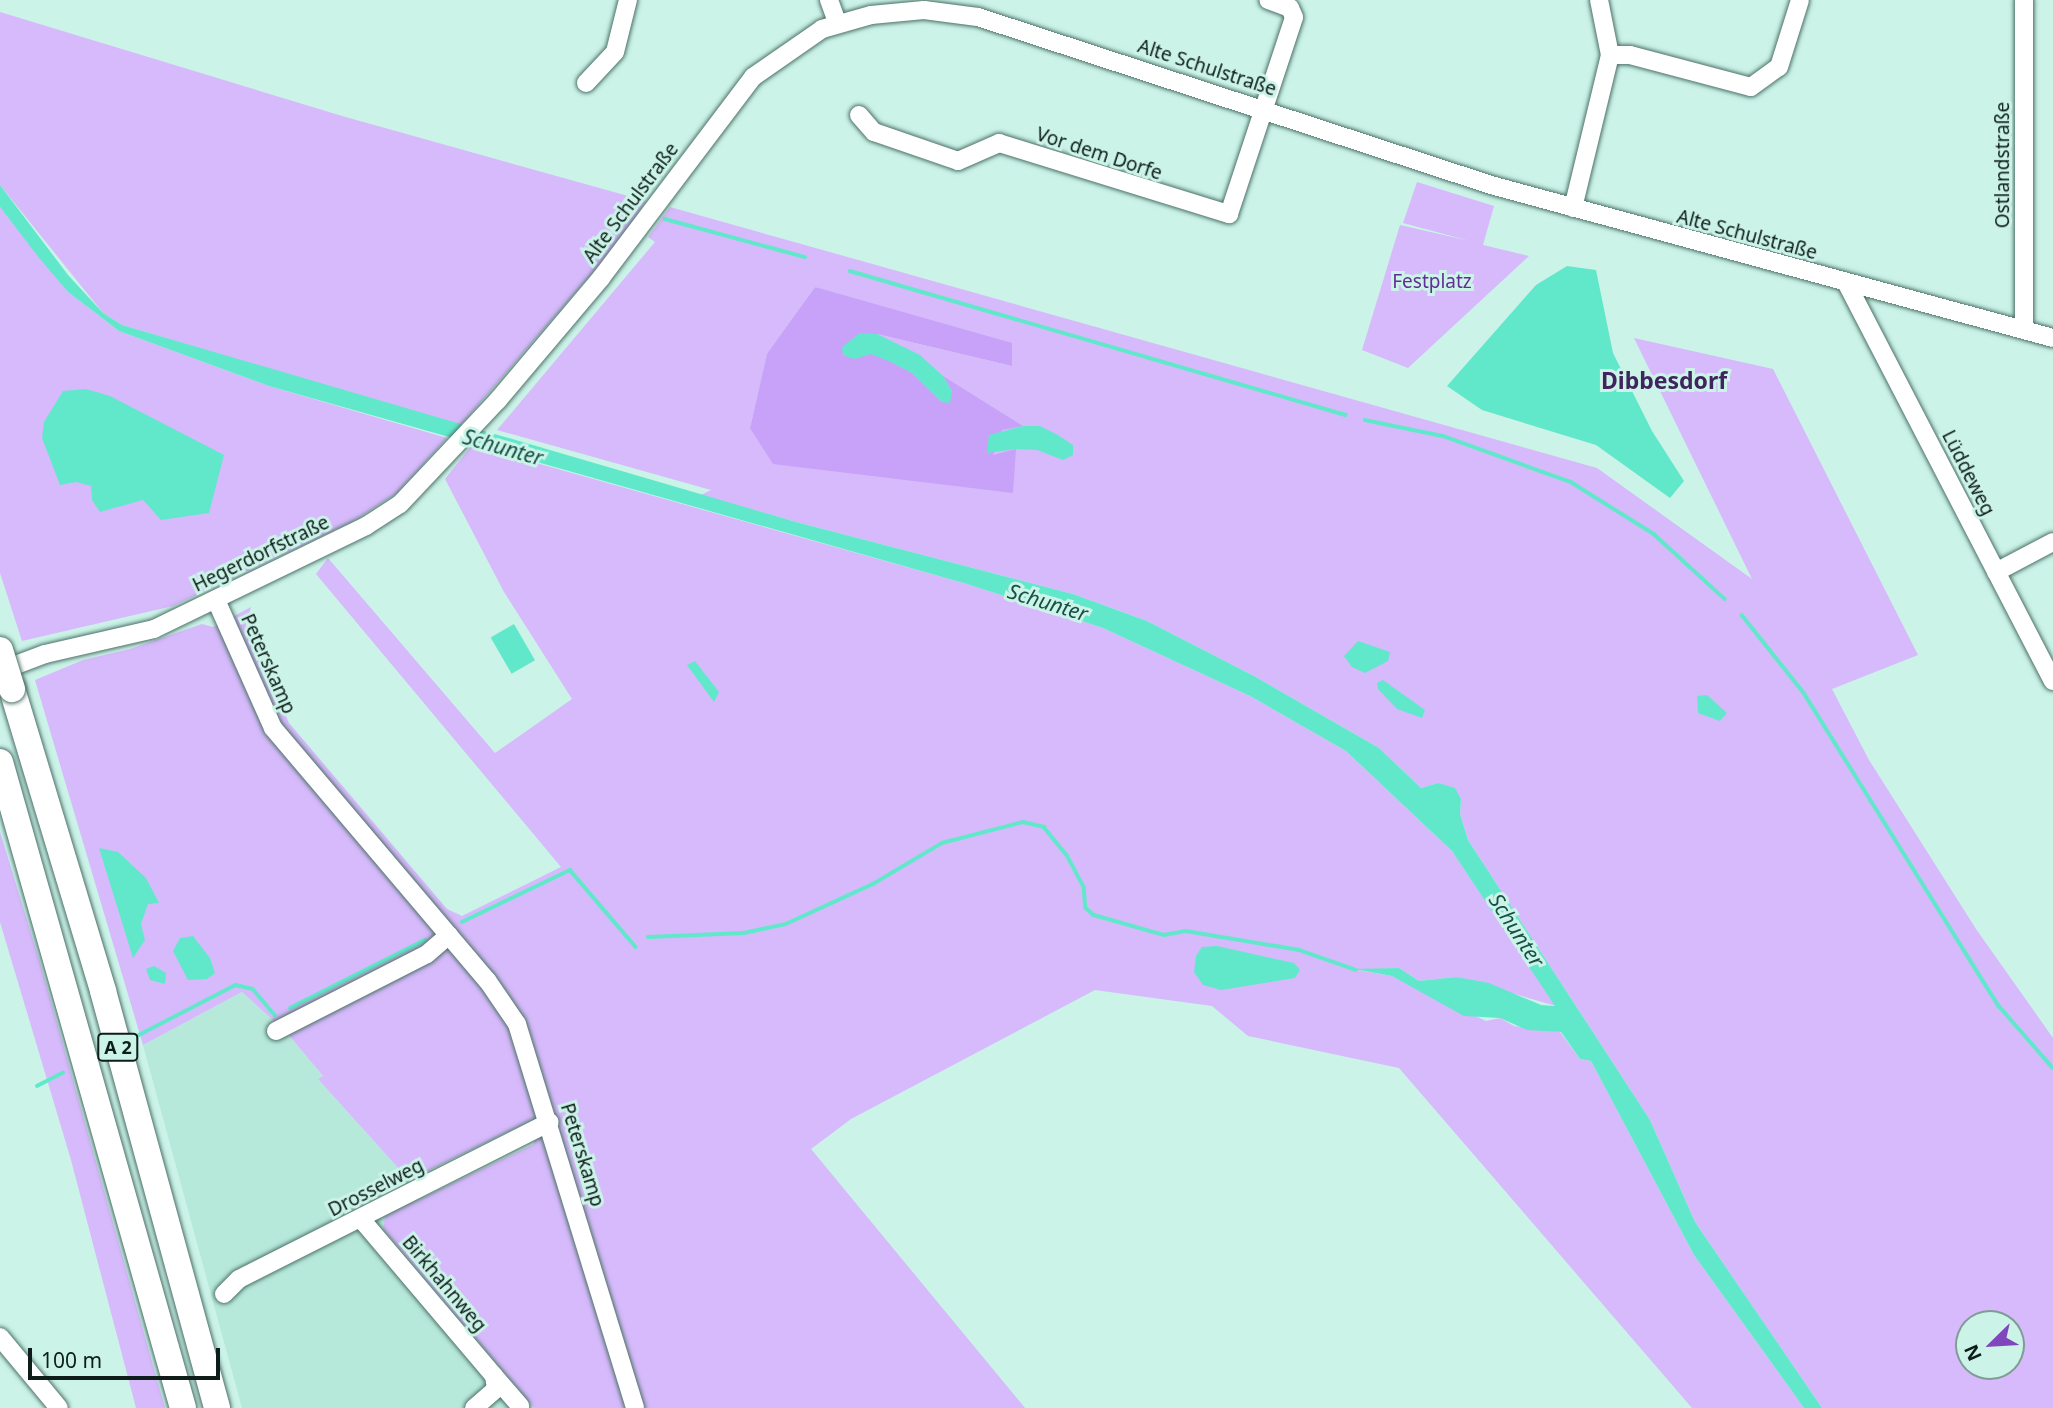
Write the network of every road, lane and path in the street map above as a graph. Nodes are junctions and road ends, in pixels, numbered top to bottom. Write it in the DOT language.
graph roads {
  1 [pos="628,0"];
  2 [pos="829,0"];
  3 [pos="1268,0"];
  4 [pos="1600,0"];
  5 [pos="1800,0"];
  6 [pos="2024,0"];
  7 [pos="837,22"];
  8 [pos="1611,55"];
  9 [pos="586,83"];
  10 [pos="1264,109"];
  11 [pos="859,116"];
  12 [pos="1573,208"];
  13 [pos="1847,284"];
  14 [pos="2024,330"];
  15 [pos="2053,338"];
  16 [pos="498,400"];
  17 [pos="2053,542"];
  18 [pos="1996,572"];
  19 [pos="216,600"];
  20 [pos="0,650"];
  21 [pos="6,680"];
  22 [pos="2053,681"];
  23 [pos="0,762"];
  24 [pos="449,935"];
  25 [pos="276,1031"];
  26 [pos="550,1122"];
  27 [pos="361,1219"];
  28 [pos="224,1294"];
  29 [pos="0,1337"];
  30 [pos="494,1376"];
  31 [pos="520,1406"];
  32 [pos="59,1408"];
  33 [pos="183,1408"];
  34 [pos="217,1408"];
  35 [pos="474,1408"];
  36 [pos="635,1408"];
  1 -- 9 [label="street"];
  2 -- 7 [label="street"];
  3 -- 10 [label="street, Vor dem Dorfe"];
  4 -- 8 [label="street"];
  5 -- 8 [label="street"];
  6 -- 14 [label="street, Ostlandstraße"];
  7 -- 10 [label="street, Alte Schulstraße"];
  7 -- 16 [label="street, Alte Schulstraße"];
  8 -- 12 [label="street"];
  10 -- 11 [label="street, Vor dem Dorfe"];
  10 -- 12 [label="street, Alte Schulstraße"];
  12 -- 13 [label="street, Alte Schulstraße"];
  13 -- 14 [label="street, Alte Schulstraße"];
  13 -- 18 [label="street, Lüddeweg"];
  14 -- 15 [label="street, Alte Schulstraße"];
  16 -- 19 [label="street, Hegerdorfstraße"];
  17 -- 18 [label="street"];
  18 -- 22 [label="street, Lüddeweg"];
  19 -- 21 [label="street, Hegerdorfstraße"];
  19 -- 24 [label="street, Peterskamp"];
  20 -- 21 [label="highway, A 2, bridge"];
  21 -- 34 [label="highway, A 2"];
  23 -- 33 [label="highway, A 2"];
  24 -- 25 [label="street"];
  24 -- 26 [label="street, Peterskamp"];
  26 -- 27 [label="street, Drosselweg"];
  26 -- 36 [label="street, Peterskamp"];
  27 -- 28 [label="street, Drosselweg"];
  27 -- 30 [label="street, Birkhahnweg"];
  29 -- 32 [label="street"];
  30 -- 31 [label="street, Birkhahnweg"];
  30 -- 35 [label="street"];
}
